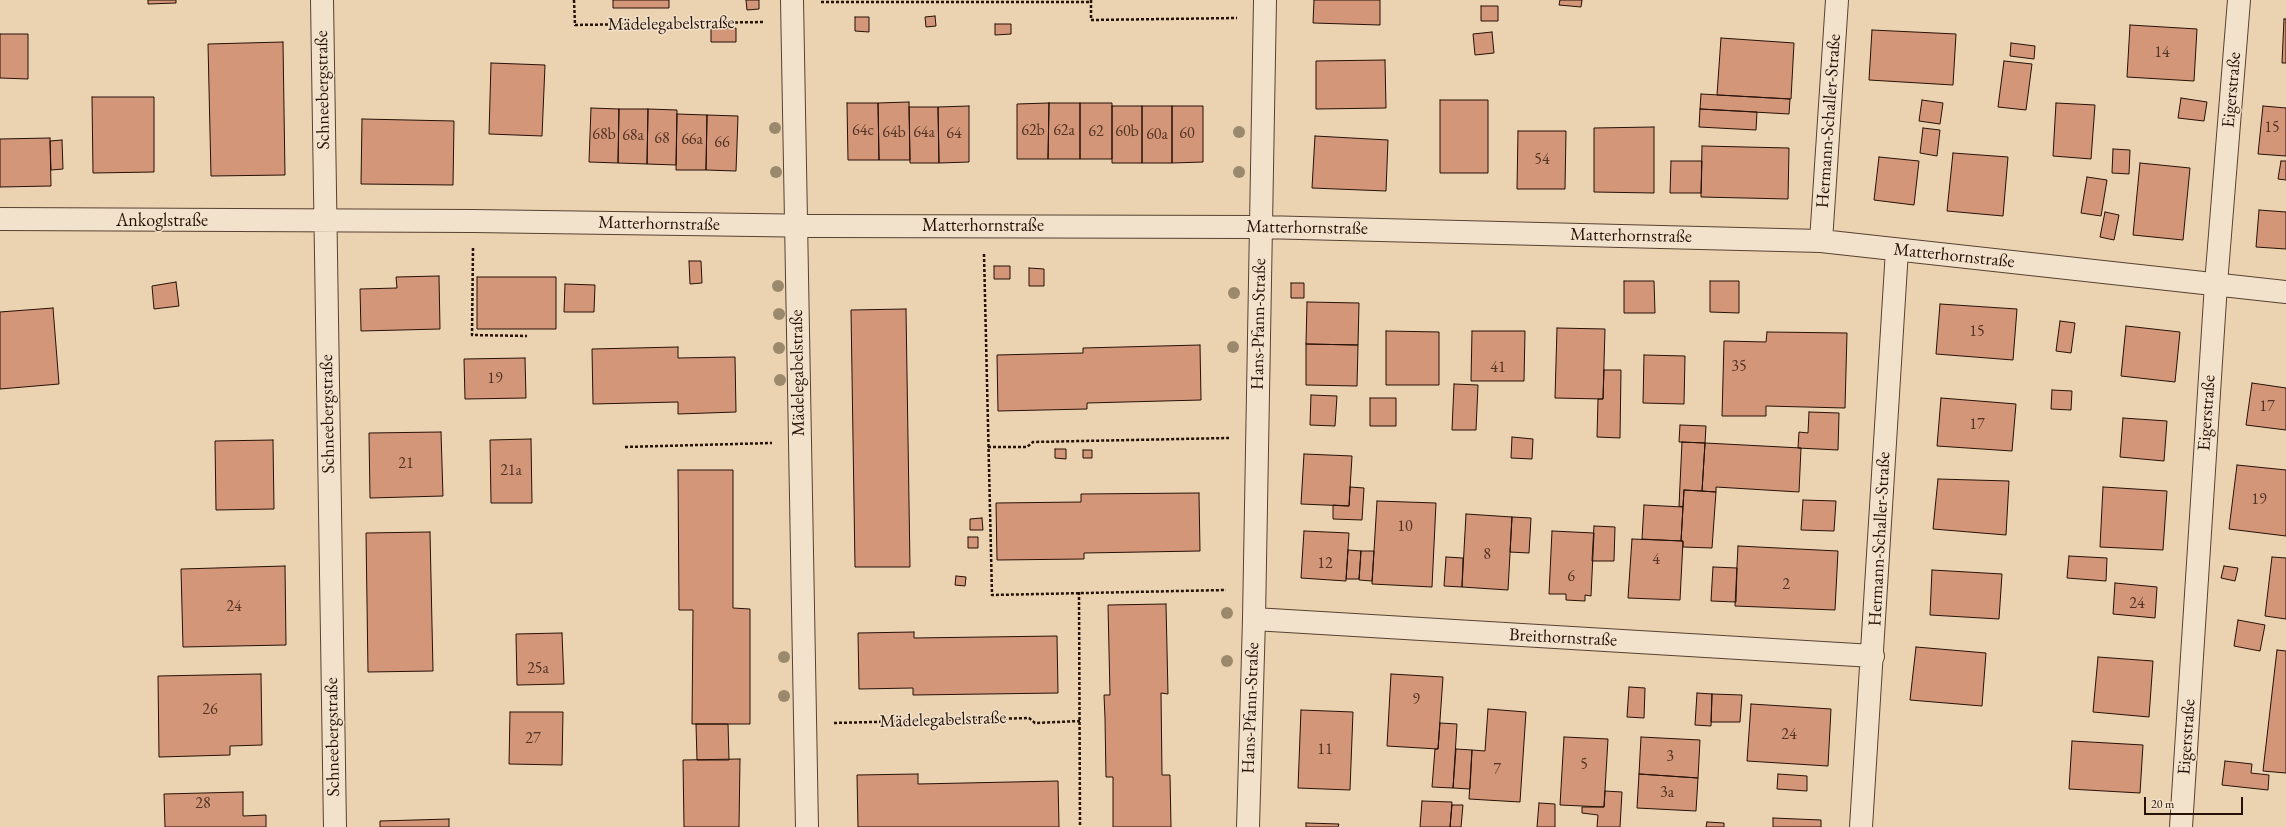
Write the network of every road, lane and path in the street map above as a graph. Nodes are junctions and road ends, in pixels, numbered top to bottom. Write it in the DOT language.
graph roads {
  1 [pos="322,0"];
  2 [pos="574,0"];
  3 [pos="1837,0"];
  4 [pos="2239,0"];
  5 [pos="1091,1"];
  6 [pos="792,8"];
  7 [pos="1265,9"];
  8 [pos="0,219"];
  9 [pos="473,221"];
  10 [pos="325,222"];
  11 [pos="796,226"];
  12 [pos="983,226"];
  13 [pos="1261,227"];
  14 [pos="1821,241"];
  15 [pos="1897,250"];
  16 [pos="2216,284"];
  17 [pos="2286,292"];
  18 [pos="527,336"];
  19 [pos="1257,438"];
  20 [pos="800,442"];
  21 [pos="988,446"];
  22 [pos="624,447"];
  23 [pos="1254,589"];
  24 [pos="1079,592"];
  25 [pos="1254,619"];
  26 [pos="1873,656"];
  27 [pos="1080,721"];
  28 [pos="805,724"];
  29 [pos="335,827"];
  30 [pos="807,827"];
  31 [pos="1080,827"];
  32 [pos="1248,827"];
  33 [pos="1861,827"];
  34 [pos="2181,827"];
  1 -- 10 [label="street, Schneebergstraße"];
  2 -- 6 [label="path, Mädelegabelstraße"];
  3 -- 14 [label="street, Hermann-Schaller-Straße"];
  4 -- 16 [label="street, Eigerstraße"];
  5 -- 6 [label="path, Mädelegabelstraße"];
  5 -- 7 [label="path"];
  6 -- 11 [label="street, Mädelegabelstraße"];
  7 -- 13 [label="street, Hans-Pfann-Straße"];
  8 -- 10 [label="street, Ankoglstraße"];
  9 -- 10 [label="street, Matterhornstraße"];
  9 -- 11 [label="street, Matterhornstraße"];
  9 -- 18 [label="path"];
  10 -- 29 [label="street, Schneebergstraße"];
  11 -- 12 [label="street, Matterhornstraße"];
  11 -- 20 [label="street, Mädelegabelstraße"];
  12 -- 13 [label="street, Matterhornstraße"];
  12 -- 21 [label="path"];
  13 -- 14 [label="street, Matterhornstraße"];
  13 -- 19 [label="street, Hans-Pfann-Straße"];
  14 -- 15 [label="street, Matterhornstraße"];
  15 -- 16 [label="street, Matterhornstraße"];
  15 -- 26 [label="street, Hermann-Schaller-Straße"];
  16 -- 17 [label="street, Matterhornstraße"];
  16 -- 34 [label="street, Eigerstraße"];
  19 -- 21 [label="path"];
  19 -- 23 [label="street, Hans-Pfann-Straße"];
  20 -- 22 [label="path"];
  20 -- 28 [label="street, Mädelegabelstraße"];
  21 -- 24 [label="path"];
  23 -- 24 [label="path"];
  23 -- 25 [label="street, Hans-Pfann-Straße"];
  24 -- 27 [label="path"];
  25 -- 26 [label="street, Breithornstraße"];
  25 -- 32 [label="street, Hans-Pfann-Straße"];
  26 -- 33 [label="street, Hermann-Schaller-Straße"];
  27 -- 28 [label="path, Mädelegabelstraße"];
  27 -- 31 [label="path"];
  28 -- 30 [label="street, Mädelegabelstraße"];
}
